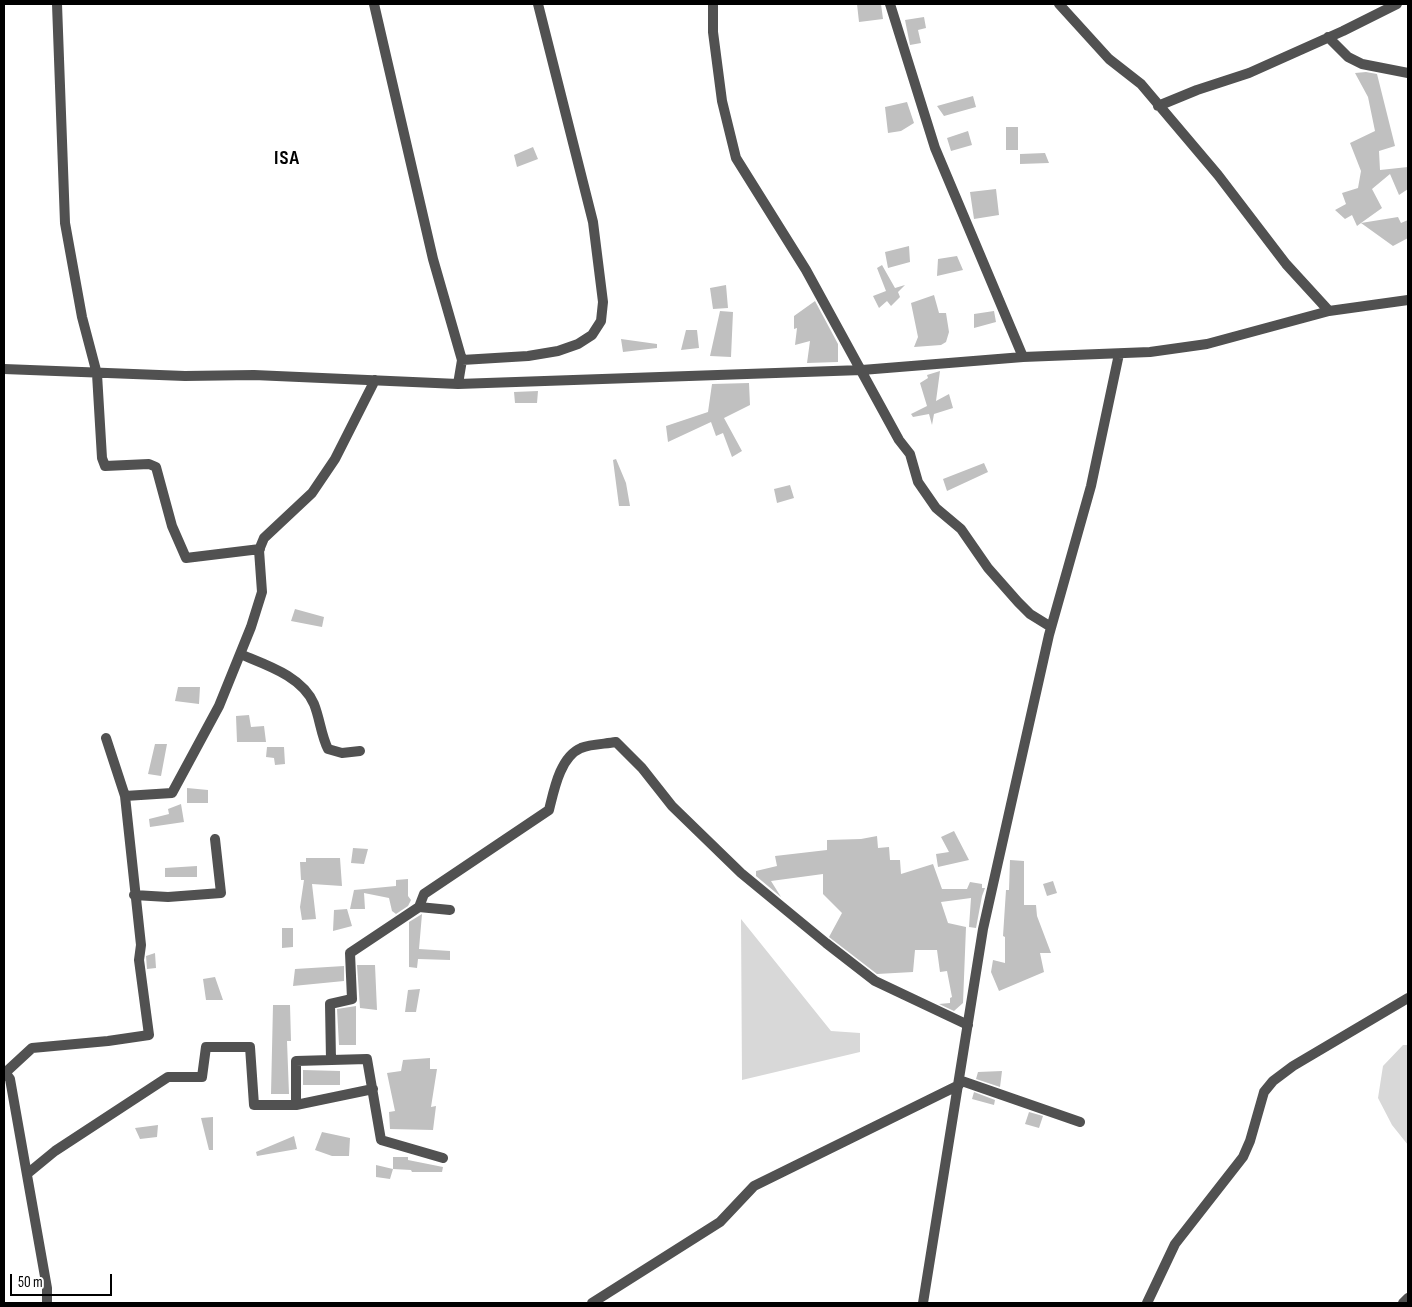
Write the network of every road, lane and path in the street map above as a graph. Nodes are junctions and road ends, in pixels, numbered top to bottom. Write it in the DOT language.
graph roads {
  1 [pos="57,4"];
  2 [pos="374,4"];
  3 [pos="538,4"];
  4 [pos="713,4"];
  5 [pos="890,4"];
  6 [pos="1059,4"];
  7 [pos="1396,4"];
  8 [pos="1328,37"];
  9 [pos="1408,72"];
  10 [pos="1158,106"];
  11 [pos="1408,300"];
  12 [pos="1329,311"];
  13 [pos="1119,354"];
  14 [pos="1023,357"];
  15 [pos="462,360"];
  16 [pos="4,368"];
  17 [pos="862,370"];
  18 [pos="97,374"];
  19 [pos="375,380"];
  20 [pos="458,384"];
  21 [pos="260,548"];
  22 [pos="1051,627"];
  23 [pos="240,654"];
  24 [pos="106,738"];
  25 [pos="360,751"];
  26 [pos="125,796"];
  27 [pos="215,839"];
  28 [pos="134,895"];
  29 [pos="419,907"];
  30 [pos="450,910"];
  31 [pos="1408,998"];
  32 [pos="968,1025"];
  33 [pos="331,1060"];
  34 [pos="5,1072"];
  35 [pos="959,1082"];
  36 [pos="373,1089"];
  37 [pos="296,1105"];
  38 [pos="1080,1122"];
  39 [pos="443,1158"];
  40 [pos="27,1174"];
  41 [pos="1408,1298"];
  42 [pos="47,1303"];
  43 [pos="592,1303"];
  44 [pos="923,1303"];
  45 [pos="1147,1303"];
  46 [pos="1404,1303"];
  1 -- 18 [label="street"];
  2 -- 15 [label="street"];
  3 -- 15 [label="street"];
  4 -- 17 [label="street"];
  5 -- 14 [label="street"];
  6 -- 10 [label="street"];
  7 -- 8 [label="street"];
  8 -- 9 [label="street"];
  8 -- 10 [label="street"];
  10 -- 12 [label="street"];
  11 -- 12 [label="street"];
  12 -- 13 [label="street"];
  13 -- 14 [label="street"];
  13 -- 22 [label="street"];
  14 -- 17 [label="street"];
  15 -- 20 [label="street"];
  16 -- 18 [label="street"];
  17 -- 20 [label="street"];
  17 -- 22 [label="street"];
  18 -- 19 [label="street"];
  18 -- 21 [label="street"];
  19 -- 20 [label="street"];
  19 -- 21 [label="street"];
  21 -- 23 [label="street"];
  22 -- 32 [label="street"];
  23 -- 25 [label="street"];
  23 -- 26 [label="street"];
  24 -- 26 [label="street"];
  26 -- 28 [label="street"];
  27 -- 28 [label="street"];
  28 -- 34 [label="street"];
  29 -- 30 [label="street"];
  29 -- 32 [label="street"];
  29 -- 33 [label="street"];
  31 -- 45 [label="street"];
  32 -- 35 [label="street"];
  33 -- 36 [label="street"];
  33 -- 37 [label="street"];
  34 -- 40 [label="street"];
  35 -- 38 [label="street"];
  35 -- 43 [label="street"];
  35 -- 44 [label="street"];
  36 -- 37 [label="street"];
  36 -- 39 [label="street"];
  37 -- 40 [label="street"];
  40 -- 42 [label="street"];
  41 -- 46 [label="street"];
}
